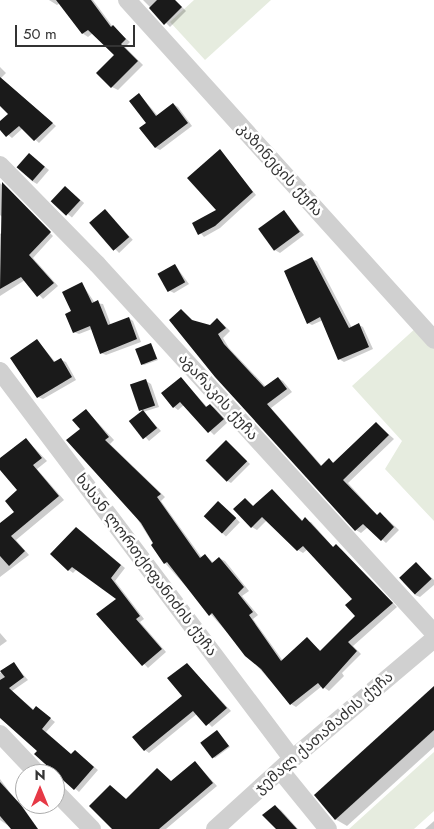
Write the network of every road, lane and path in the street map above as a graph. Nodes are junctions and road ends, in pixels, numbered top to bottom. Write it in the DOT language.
graph roads {
  1 [pos="127,0"];
  2 [pos="0,164"];
  3 [pos="434,340"];
  4 [pos="0,371"];
  5 [pos="434,633"];
  6 [pos="434,639"];
  7 [pos="0,734"];
  8 [pos="28,764"];
  9 [pos="286,764"];
  10 [pos="65,801"];
  11 [pos="92,829"];
  12 [pos="215,829"];
  13 [pos="328,829"];
  1 -- 3 [label="street, კაზინეცის ქუჩა"];
  2 -- 5 [label="street, აგარაკის ქუჩა"];
  4 -- 9 [label="street, ხასან ლორთქიფანიძის ქუჩა"];
  6 -- 9 [label="street, ჯემალ ქათამაძის ქუჩა"];
  7 -- 8 [label="street"];
  9 -- 12 [label="street, ჯემალ ქათამაძის ქუჩა"];
  9 -- 13 [label="street, ხასან ლორთქიფანიძის ქუჩა"];
  10 -- 11 [label="street"];
}
